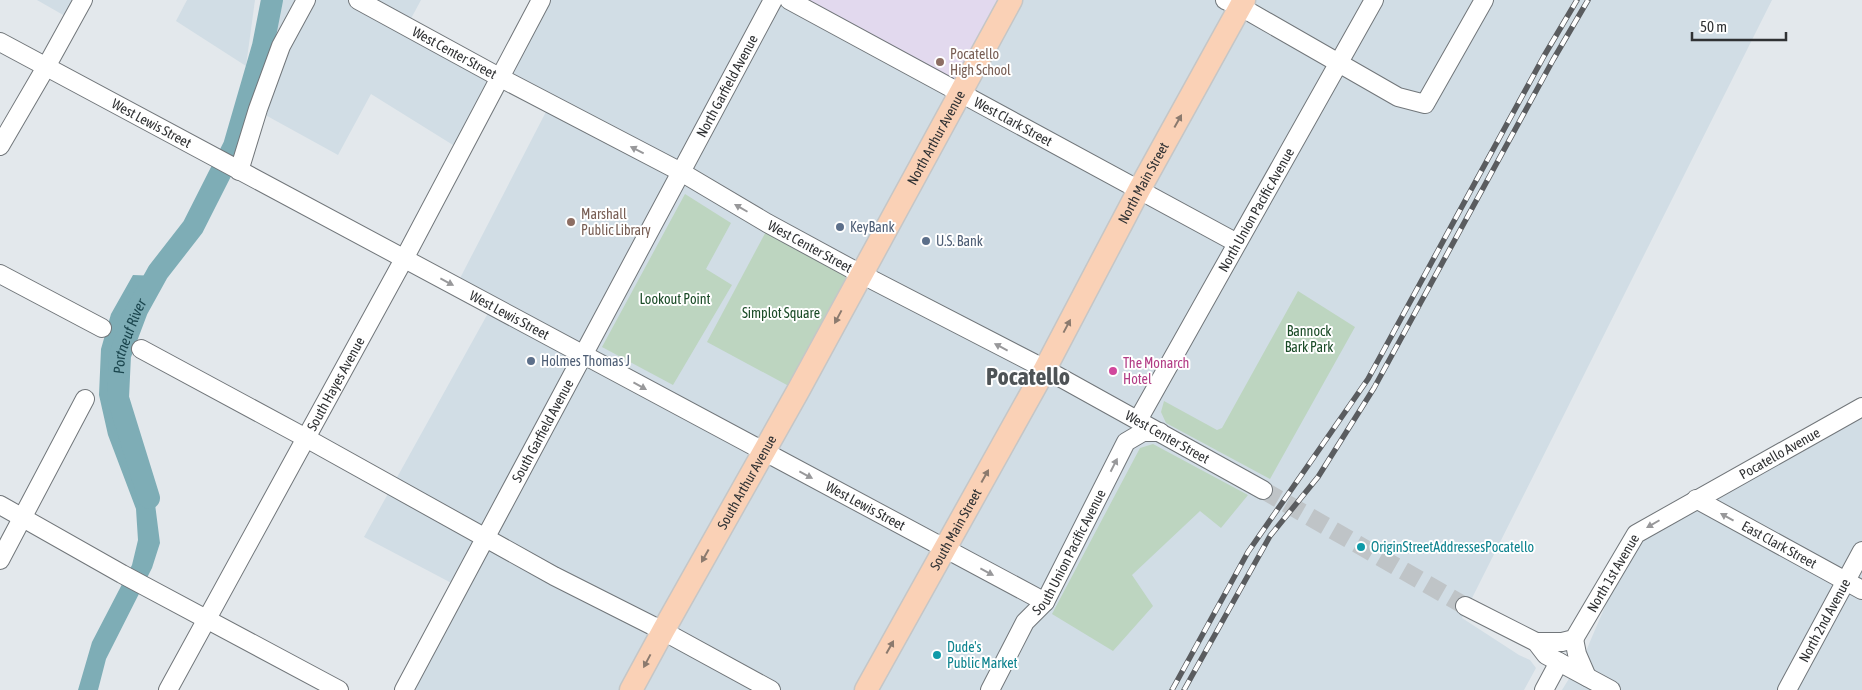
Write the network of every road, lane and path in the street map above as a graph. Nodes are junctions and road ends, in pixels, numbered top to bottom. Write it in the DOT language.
graph roads {
  1 [pos="82,0"];
  2 [pos="306,0"];
  3 [pos="358,0"];
  4 [pos="541,0"];
  5 [pos="773,0"];
  6 [pos="789,0"];
  7 [pos="1011,0"];
  8 [pos="1374,0"];
  9 [pos="1484,0"];
  10 [pos="1237,2"];
  11 [pos="0,42"];
  12 [pos="1338,64"];
  13 [pos="46,67"];
  14 [pos="499,77"];
  15 [pos="960,93"];
  16 [pos="0,146"];
  17 [pos="239,171"];
  18 [pos="681,172"];
  19 [pos="1139,190"];
  20 [pos="1237,243"];
  21 [pos="404,259"];
  22 [pos="0,274"];
  23 [pos="861,274"];
  24 [pos="102,328"];
  25 [pos="141,349"];
  26 [pos="582,354"];
  27 [pos="1044,369"];
  28 [pos="85,399"];
  29 [pos="1112,406"];
  30 [pos="1862,407"];
  31 [pos="1138,420"];
  32 [pos="1160,432"];
  33 [pos="306,438"];
  34 [pos="1126,442"];
  35 [pos="763,452"];
  36 [pos="1263,490"];
  37 [pos="1696,500"];
  38 [pos="0,505"];
  39 [pos="22,517"];
  40 [pos="485,538"];
  41 [pos="944,549"];
  42 [pos="1862,551"];
  43 [pos="0,560"];
  44 [pos="1845,581"];
  45 [pos="1862,590"];
  46 [pos="1045,602"];
  47 [pos="1466,606"];
  48 [pos="207,619"];
  49 [pos="662,631"];
  50 [pos="1574,639"];
  51 [pos="1536,642"];
  52 [pos="1558,662"];
  53 [pos="1587,677"];
  54 [pos="168,690"];
  55 [pos="339,690"];
  56 [pos="404,690"];
  57 [pos="632,690"];
  58 [pos="771,690"];
  59 [pos="866,690"];
  60 [pos="990,690"];
  61 [pos="1544,690"];
  62 [pos="1611,690"];
  63 [pos="1787,690"];
  1 -- 13 [label="street"];
  2 -- 17 [label="street"];
  3 -- 14 [label="street, West Center Street"];
  4 -- 14 [label="street, South Hayes Avenue"];
  5 -- 18 [label="street, North Garfield Avenue"];
  6 -- 15 [label="street, West Clark Street"];
  7 -- 15 [label="main road, North Arthur Avenue"];
  8 -- 12 [label="street, North Union Pacific Avenue"];
  9 -- 12 [label="street"];
  10 -- 12 [label="street"];
  19 -- 10 [label="main road, North Main Street, one-way"];
  11 -- 13 [label="street, West Lewis Street"];
  12 -- 20 [label="street, North Union Pacific Avenue"];
  13 -- 16 [label="street"];
  13 -- 17 [label="street, West Lewis Street"];
  18 -- 14 [label="street, West Center Street, one-way"];
  14 -- 21 [label="street, South Hayes Avenue"];
  15 -- 19 [label="street, West Clark Street"];
  15 -- 23 [label="main road, North Arthur Avenue"];
  17 -- 21 [label="street, West Lewis Street"];
  23 -- 18 [label="street, West Center Street, one-way"];
  18 -- 26 [label="street, South Garfield Avenue"];
  19 -- 20 [label="street, West Clark Street"];
  27 -- 19 [label="main road, North Main Street, one-way"];
  20 -- 31 [label="street, North Union Pacific Avenue"];
  21 -- 26 [label="street, West Lewis Street, one-way"];
  21 -- 33 [label="street, South Hayes Avenue"];
  22 -- 24 [label="street"];
  27 -- 23 [label="street, West Center Street, one-way"];
  23 -- 35 [label="main road, South Arthur Avenue, one-way"];
  25 -- 33 [label="street"];
  26 -- 35 [label="street, West Lewis Street, one-way"];
  26 -- 40 [label="street, South Garfield Avenue"];
  27 -- 29 [label="street, West Center Street"];
  41 -- 27 [label="main road, South Main Street, one-way"];
  28 -- 39 [label="street"];
  29 -- 31 [label="street, West Center Street"];
  29 -- 34 [label="street"];
  30 -- 37 [label="street, Pocatello Avenue"];
  31 -- 32 [label="street, West Center Street"];
  32 -- 34 [label="street"];
  32 -- 36 [label="street, West Center Street"];
  33 -- 40 [label="street"];
  33 -- 48 [label="street, South Hayes Avenue"];
  46 -- 34 [label="street, South Union Pacific Avenue, one-way"];
  35 -- 41 [label="street, West Lewis Street, one-way"];
  35 -- 49 [label="main road, South Arthur Avenue, one-way"];
  44 -- 37 [label="street, East Clark Street, one-way"];
  37 -- 50 [label="street, North 1st Avenue, one-way"];
  38 -- 39 [label="street"];
  39 -- 43 [label="street"];
  39 -- 48 [label="street"];
  40 -- 49 [label="street"];
  40 -- 56 [label="street, South Garfield Avenue"];
  41 -- 46 [label="street, West Lewis Street, one-way"];
  59 -- 41 [label="main road, South Main Street, one-way"];
  42 -- 44 [label="street, North 2nd Avenue"];
  44 -- 45 [label="street, East Clark Street"];
  44 -- 63 [label="street, North 2nd Avenue"];
  46 -- 60 [label="street, South Union Pacific Avenue"];
  47 -- 51 [label="street"];
  48 -- 54 [label="street, South Hayes Avenue"];
  48 -- 55 [label="street"];
  49 -- 57 [label="main road, South Arthur Avenue, one-way"];
  49 -- 58 [label="street"];
  50 -- 51 [label="street"];
  50 -- 53 [label="street"];
  51 -- 52 [label="street"];
  52 -- 53 [label="street"];
  52 -- 61 [label="street"];
  53 -- 62 [label="street"];
}
